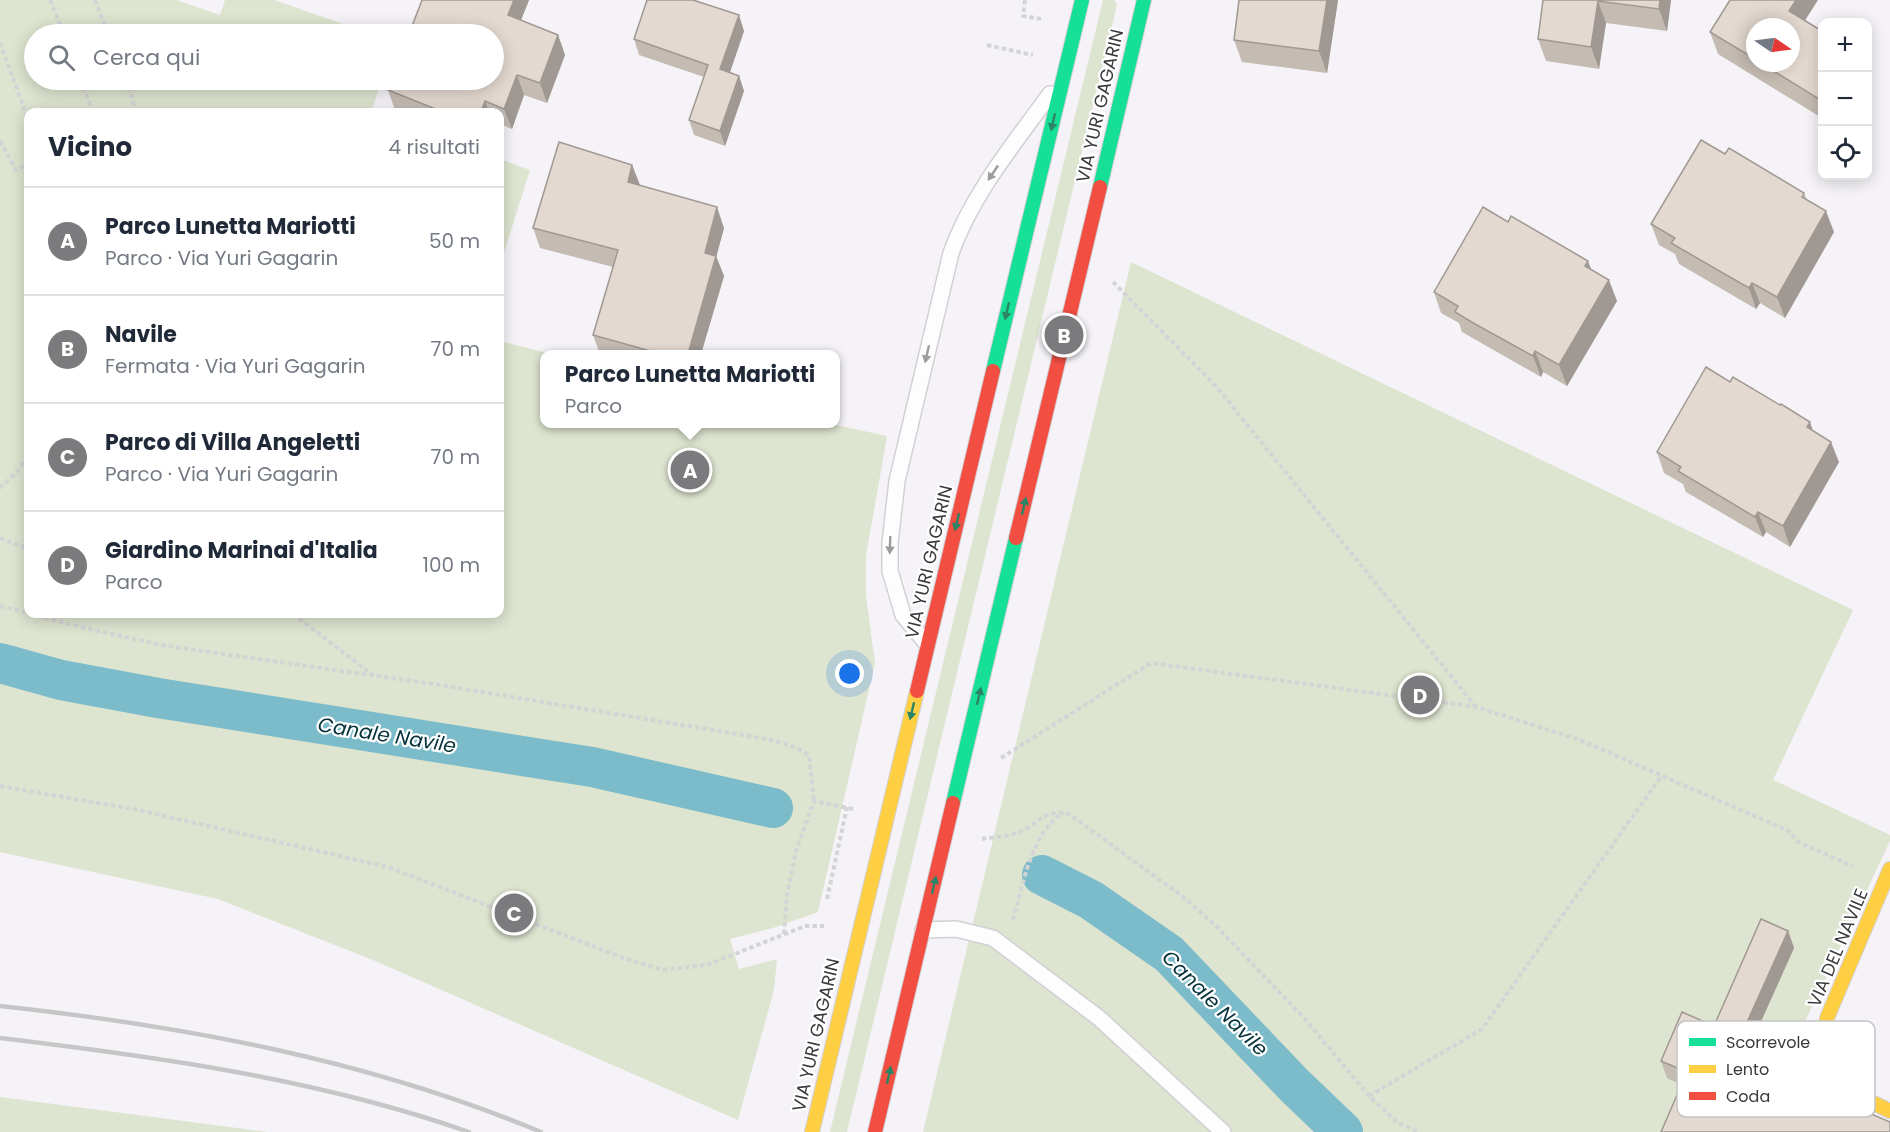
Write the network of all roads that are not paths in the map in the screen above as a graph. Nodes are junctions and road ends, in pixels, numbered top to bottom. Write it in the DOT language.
graph roads {
  1 [pos="1082,0"];
  2 [pos="1144,0"];
  3 [pos="1064,74"];
  4 [pos="927,645"];
  5 [pos="1888,874"];
  6 [pos="923,930"];
  7 [pos="1827,1021"];
  8 [pos="1875,1104"];
  9 [pos="1890,1111"];
  10 [pos="812,1132"];
  11 [pos="875,1132"];
  12 [pos="1223,1132"];
  1 -- 3 [label="main road, VIA YURI GAGARIN"];
  6 -- 2 [label="main road, VIA YURI GAGARIN, one-way"];
  3 -- 4 [label="main road, VIA YURI GAGARIN, one-way"];
  3 -- 4 [label="lane, one-way"];
  4 -- 10 [label="main road, VIA YURI GAGARIN, one-way"];
  5 -- 7 [label="main road, VIA DEL NAVILE"];
  11 -- 6 [label="main road, VIA YURI GAGARIN, one-way"];
  6 -- 12 [label="lane"];
  8 -- 9 [label="main road, VIA DEL NAVILE"];
}
